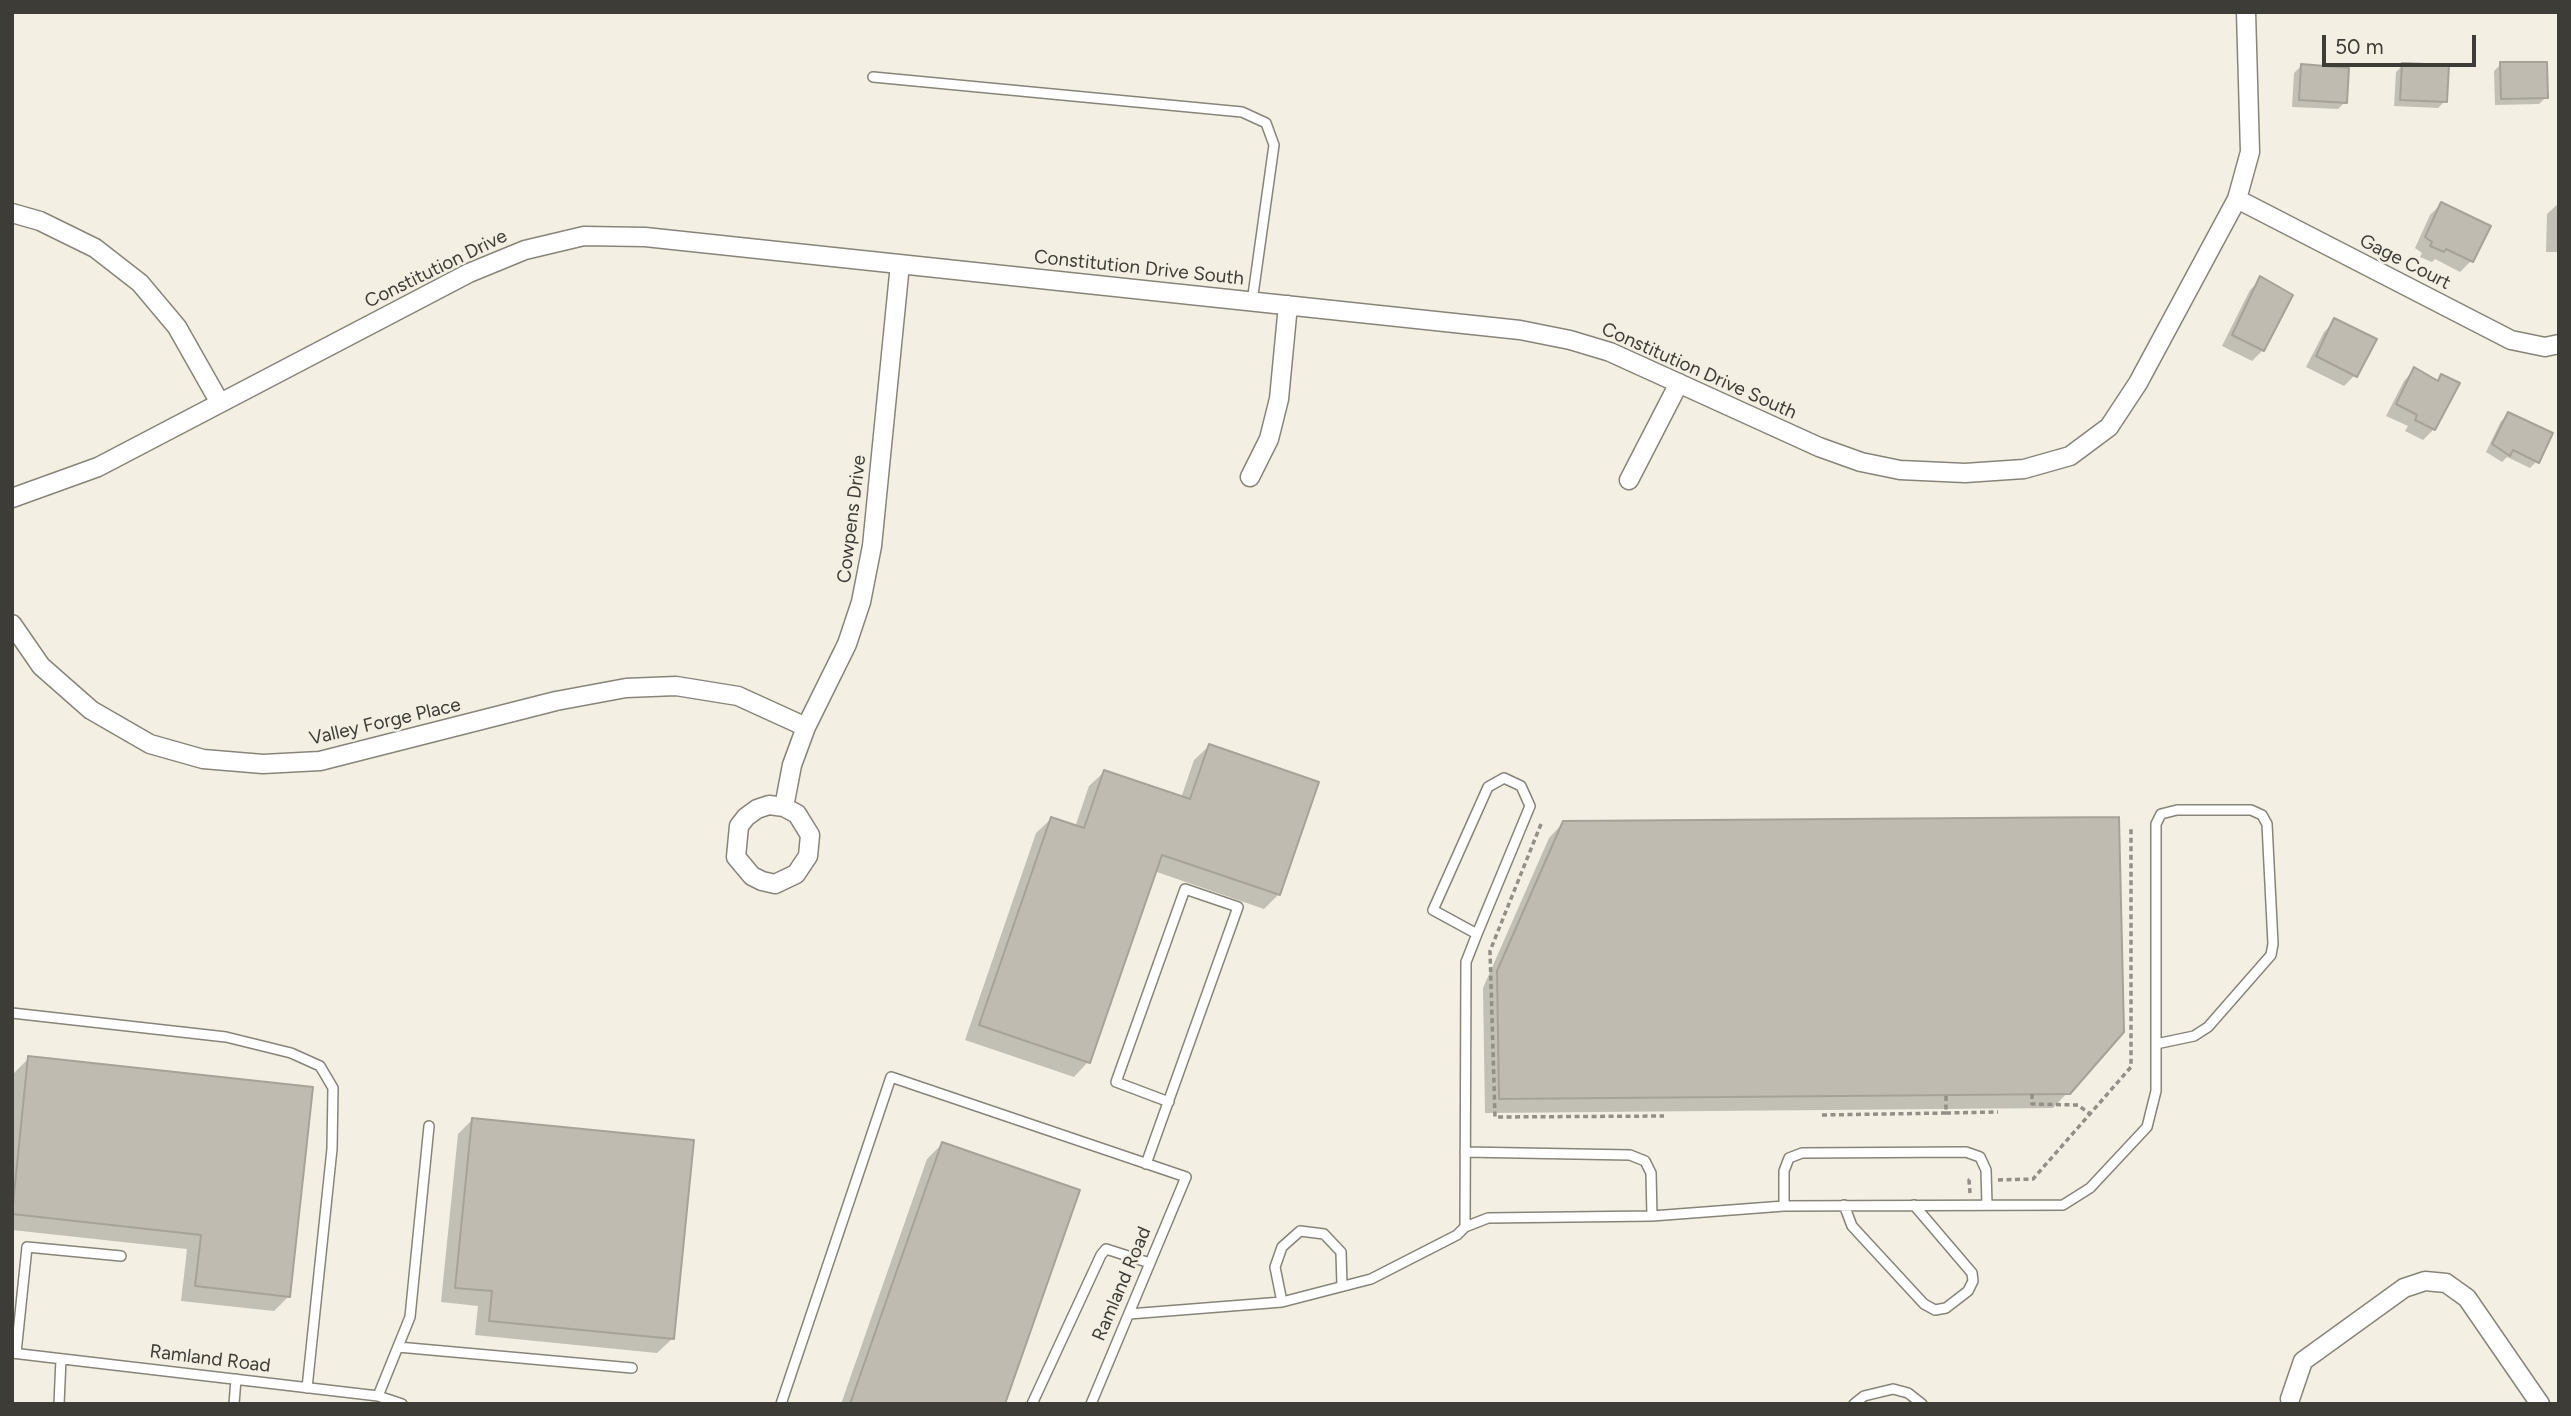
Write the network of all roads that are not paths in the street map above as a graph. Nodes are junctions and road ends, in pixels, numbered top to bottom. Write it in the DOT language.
graph roads {
  1 [pos="2246,12"];
  2 [pos="873,77"];
  3 [pos="2237,199"];
  4 [pos="12,213"];
  5 [pos="900,264"];
  6 [pos="998,274"];
  7 [pos="1252,302"];
  8 [pos="1288,306"];
  9 [pos="2559,344"];
  10 [pos="1678,383"];
  11 [pos="220,403"];
  12 [pos="1251,477"];
  13 [pos="1629,480"];
  14 [pos="12,498"];
  15 [pos="12,624"];
  16 [pos="806,727"];
  17 [pos="784,807"];
  18 [pos="1477,934"];
  19 [pos="12,1013"];
  20 [pos="2156,1044"];
  21 [pos="1169,1102"];
  22 [pos="429,1126"];
  23 [pos="1465,1152"];
  24 [pos="1146,1164"];
  25 [pos="1844,1205"];
  26 [pos="1914,1205"];
  27 [pos="1987,1205"];
  28 [pos="1784,1206"];
  29 [pos="1652,1216"];
  30 [pos="1465,1227"];
  31 [pos="121,1256"];
  32 [pos="1150,1264"];
  33 [pos="1342,1286"];
  34 [pos="1282,1302"];
  35 [pos="1129,1314"];
  36 [pos="398,1347"];
  37 [pos="14,1353"];
  38 [pos="61,1359"];
  39 [pos="632,1368"];
  40 [pos="236,1379"];
  41 [pos="307,1388"];
  42 [pos="379,1396"];
  43 [pos="2290,1399"];
  44 [pos="59,1404"];
  45 [pos="234,1404"];
  46 [pos="402,1404"];
  47 [pos="781,1404"];
  48 [pos="1032,1404"];
  49 [pos="1091,1404"];
  50 [pos="1854,1404"];
  51 [pos="1922,1404"];
  52 [pos="2540,1404"];
  1 -- 3 [label="street, Constitution Drive South"];
  2 -- 7 [label="lane"];
  3 -- 9 [label="street, Gage Court"];
  3 -- 10 [label="street, Constitution Drive South"];
  4 -- 11 [label="street"];
  5 -- 6 [label="street, Constitution Drive"];
  5 -- 11 [label="street, Constitution Drive"];
  5 -- 16 [label="street, Cowpens Drive"];
  6 -- 7 [label="street, Constitution Drive South"];
  7 -- 8 [label="street, Constitution Drive South"];
  8 -- 10 [label="street, Constitution Drive South"];
  8 -- 12 [label="street"];
  10 -- 13 [label="street"];
  11 -- 14 [label="street, Constitution Drive"];
  15 -- 16 [label="street, Valley Forge Place"];
  16 -- 17 [label="street, Cowpens Drive"];
  17 -- 17 [label="street"];
  18 -- 18 [label="lane"];
  18 -- 23 [label="lane"];
  19 -- 41 [label="lane"];
  20 -- 20 [label="lane"];
  20 -- 27 [label="lane"];
  21 -- 21 [label="lane"];
  21 -- 24 [label="lane"];
  22 -- 36 [label="lane"];
  23 -- 29 [label="lane"];
  23 -- 30 [label="lane"];
  24 -- 32 [label="lane, Ramland Road"];
  24 -- 47 [label="lane"];
  25 -- 26 [label="lane"];
  25 -- 26 [label="lane"];
  25 -- 28 [label="lane"];
  26 -- 27 [label="lane"];
  27 -- 28 [label="lane"];
  28 -- 29 [label="lane"];
  29 -- 30 [label="lane"];
  30 -- 33 [label="lane"];
  31 -- 37 [label="lane"];
  32 -- 35 [label="lane, Ramland Road"];
  32 -- 48 [label="lane"];
  33 -- 34 [label="lane"];
  33 -- 34 [label="lane"];
  34 -- 35 [label="lane"];
  35 -- 49 [label="lane, Ramland Road"];
  36 -- 39 [label="lane"];
  36 -- 42 [label="lane"];
  37 -- 38 [label="lane, Ramland Road"];
  38 -- 40 [label="lane, Ramland Road"];
  38 -- 44 [label="lane"];
  40 -- 41 [label="lane, Ramland Road"];
  40 -- 45 [label="lane"];
  41 -- 42 [label="lane, Ramland Road"];
  42 -- 46 [label="lane, Ramland Road"];
  43 -- 52 [label="street"];
  50 -- 51 [label="lane"];
}
